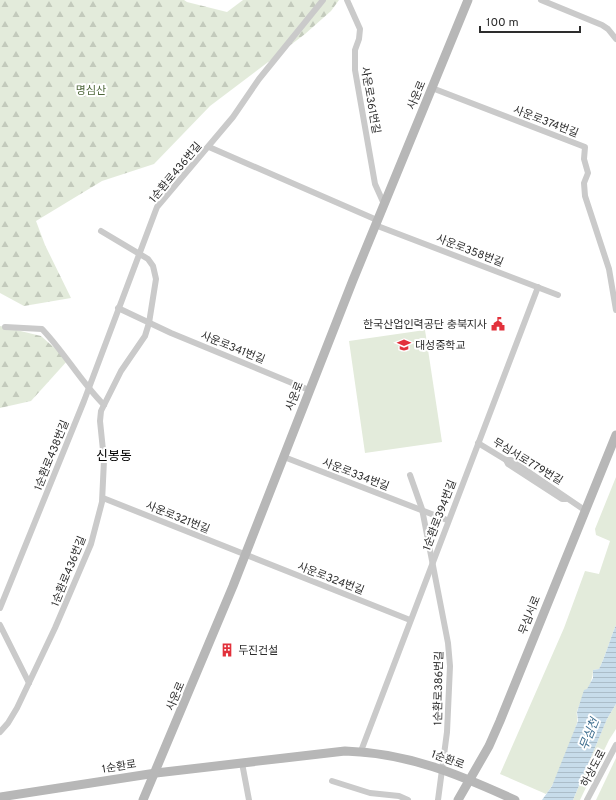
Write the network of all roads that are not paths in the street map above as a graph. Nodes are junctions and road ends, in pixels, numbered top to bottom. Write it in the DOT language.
graph roads {
  1 [pos="323,0"];
  2 [pos="347,0"];
  3 [pos="468,0"];
  4 [pos="541,0"];
  5 [pos="616,39"];
  6 [pos="432,88"];
  7 [pos="209,147"];
  8 [pos="384,204"];
  9 [pos="376,222"];
  10 [pos="101,230"];
  11 [pos="139,253"];
  12 [pos="538,287"];
  13 [pos="558,295"];
  14 [pos="118,308"];
  15 [pos="616,310"];
  16 [pos="149,323"];
  17 [pos="5,327"];
  18 [pos="89,388"];
  19 [pos="309,390"];
  20 [pos="104,405"];
  21 [pos="616,435"];
  22 [pos="478,443"];
  23 [pos="284,457"];
  24 [pos="410,475"];
  25 [pos="102,498"];
  26 [pos="422,509"];
  27 [pos="586,511"];
  28 [pos="447,520"];
  29 [pos="245,556"];
  30 [pos="432,561"];
  31 [pos="0,608"];
  32 [pos="410,620"];
  33 [pos="0,625"];
  34 [pos="29,683"];
  35 [pos="0,732"];
  36 [pos="616,745"];
  37 [pos="361,751"];
  38 [pos="242,763"];
  39 [pos="443,769"];
  40 [pos="156,773"];
  41 [pos="470,780"];
  42 [pos="332,781"];
  43 [pos="0,797"];
  44 [pos="143,800"];
  45 [pos="249,800"];
  46 [pos="408,800"];
  47 [pos="438,800"];
  48 [pos="458,800"];
  49 [pos="515,800"];
  50 [pos="587,800"];
  1 -- 7 [label="street, 1순환로436번길"];
  2 -- 8 [label="street, 사운로361번길"];
  3 -- 6 [label="street, 사운로"];
  4 -- 5 [label="street"];
  6 -- 8 [label="street, 사운로"];
  6 -- 15 [label="street, 사운로374번길"];
  7 -- 9 [label="street, 사운로358번길"];
  7 -- 11 [label="street, 1순환로436번길"];
  8 -- 9 [label="street, 사운로"];
  9 -- 12 [label="street, 사운로358번길"];
  9 -- 19 [label="street, 사운로"];
  10 -- 11 [label="street, 1순환로436번길"];
  11 -- 14 [label="street, 1순환로436번길"];
  11 -- 16 [label="street, 1순환로436번길"];
  12 -- 13 [label="street, 사운로358번길"];
  12 -- 22 [label="street, 1순환로394번길"];
  14 -- 16 [label="street"];
  14 -- 18 [label="street, 1순환로438번길"];
  16 -- 19 [label="street, 사운로341번길"];
  16 -- 20 [label="street, 1순환로436번길"];
  17 -- 18 [label="street"];
  18 -- 20 [label="street"];
  18 -- 31 [label="street, 1순환로438번길"];
  19 -- 23 [label="street, 사운로"];
  20 -- 25 [label="street, 1순환로436번길"];
  21 -- 27 [label="street, 무심서로"];
  22 -- 27 [label="street, 무심서로779번길"];
  22 -- 28 [label="street, 1순환로394번길"];
  23 -- 26 [label="street, 사운로334번길"];
  23 -- 29 [label="street, 사운로"];
  24 -- 26 [label="street"];
  25 -- 29 [label="street, 사운로321번길"];
  25 -- 34 [label="street, 1순환로436번길"];
  26 -- 28 [label="street, 사운로334번길"];
  26 -- 30 [label="street, 1순환로386번길"];
  27 -- 41 [label="street, 무심서로"];
  28 -- 30 [label="street, 1순환로394번길"];
  29 -- 32 [label="street, 사운로324번길"];
  29 -- 40 [label="street, 사운로"];
  30 -- 32 [label="street, 1순환로394번길"];
  30 -- 39 [label="street, 1순환로386번길"];
  32 -- 37 [label="street, 1순환로394번길"];
  33 -- 34 [label="street"];
  34 -- 35 [label="street, 1순환로436번길"];
  36 -- 50 [label="street, 하상도로"];
  37 -- 38 [label="street, 1순환로"];
  37 -- 39 [label="street, 1순환로"];
  38 -- 40 [label="street, 1순환로"];
  38 -- 45 [label="street"];
  39 -- 41 [label="street, 1순환로"];
  39 -- 47 [label="street, 1순환로386번길"];
  40 -- 43 [label="street, 1순환로"];
  40 -- 44 [label="street, 사운로"];
  41 -- 48 [label="street, 무심서로"];
  41 -- 49 [label="street, 1순환로"];
  42 -- 46 [label="street"];
}
